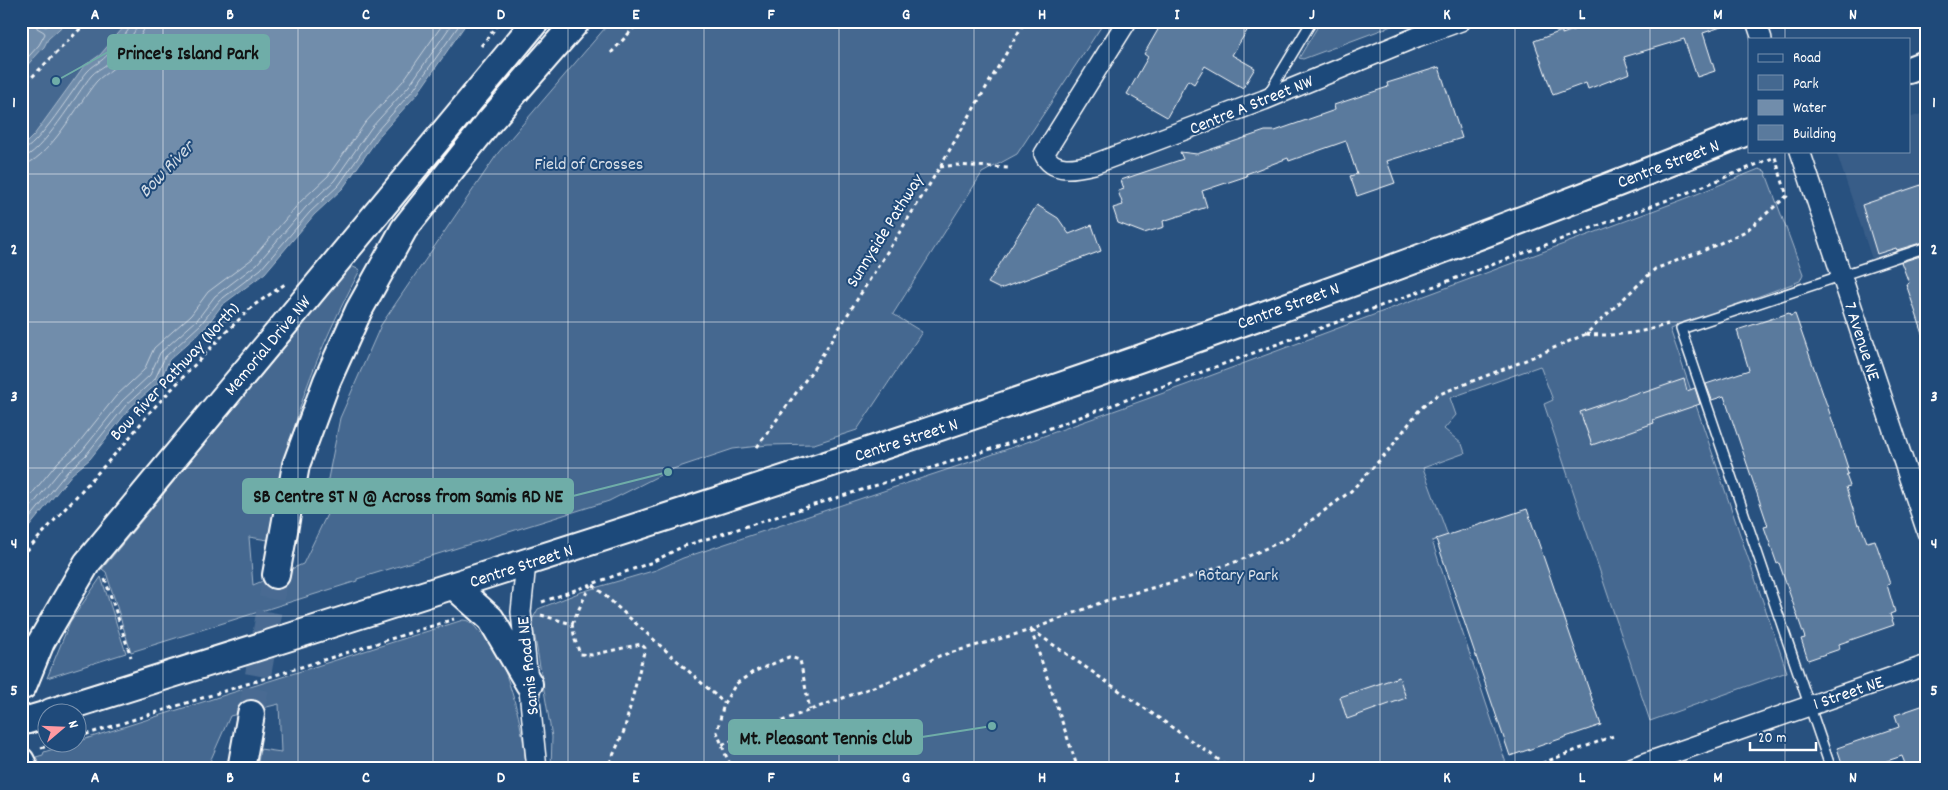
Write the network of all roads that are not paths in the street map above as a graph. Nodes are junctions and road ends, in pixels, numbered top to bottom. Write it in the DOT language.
graph roads {
  1 [pos="536,21"];
  2 [pos="577,21"];
  3 [pos="1126,21"];
  4 [pos="1312,21"];
  5 [pos="1461,21"];
  6 [pos="1756,21"];
  7 [pos="1414,29"];
  8 [pos="1762,38"];
  9 [pos="1927,64"];
  10 [pos="1910,70"];
  11 [pos="1264,100"];
  12 [pos="1748,131"];
  13 [pos="1800,152"];
  14 [pos="1927,247"];
  15 [pos="1841,275"];
  16 [pos="1927,532"];
  17 [pos="526,564"];
  18 [pos="276,575"];
  19 [pos="454,586"];
  20 [pos="1927,665"];
  21 [pos="529,684"];
  22 [pos="23,686"];
  23 [pos="83,702"];
  24 [pos="1810,705"];
  25 [pos="251,714"];
  26 [pos="38,716"];
  27 [pos="21,722"];
  28 [pos="32,755"];
  29 [pos="1656,764"];
  30 [pos="25,769"];
  31 [pos="241,769"];
  32 [pos="537,769"];
  33 [pos="1628,769"];
  34 [pos="1831,769"];
  1 -- 22 [label="main road, Memorial Drive NW"];
  2 -- 18 [label="main road"];
  3 -- 11 [label="street, Centre A Street NW"];
  4 -- 11 [label="lane"];
  5 -- 7 [label="street, Centre A Street NW"];
  6 -- 8 [label="street"];
  7 -- 11 [label="street, Centre A Street NW"];
  9 -- 10 [label="main road"];
  12 -- 17 [label="main road, Centre Street N"];
  13 -- 15 [label="street, 7 Avenue NE"];
  14 -- 15 [label="lane"];
  15 -- 16 [label="street, 7 Avenue NE"];
  15 -- 24 [label="lane"];
  17 -- 19 [label="main road, Centre Street N"];
  17 -- 21 [label="street, Samis Road NE"];
  19 -- 21 [label="main road"];
  19 -- 23 [label="main road, Centre Street N"];
  20 -- 24 [label="street, 1 Street NE"];
  21 -- 32 [label="street, Samis Road NE"];
  24 -- 29 [label="street, 1 Street NE"];
  24 -- 34 [label="lane"];
  25 -- 31 [label="main road"];
  26 -- 27 [label="main road, Centre Street N"];
  28 -- 30 [label="main road"];
  29 -- 33 [label="street, 1 Street NE"];
}
